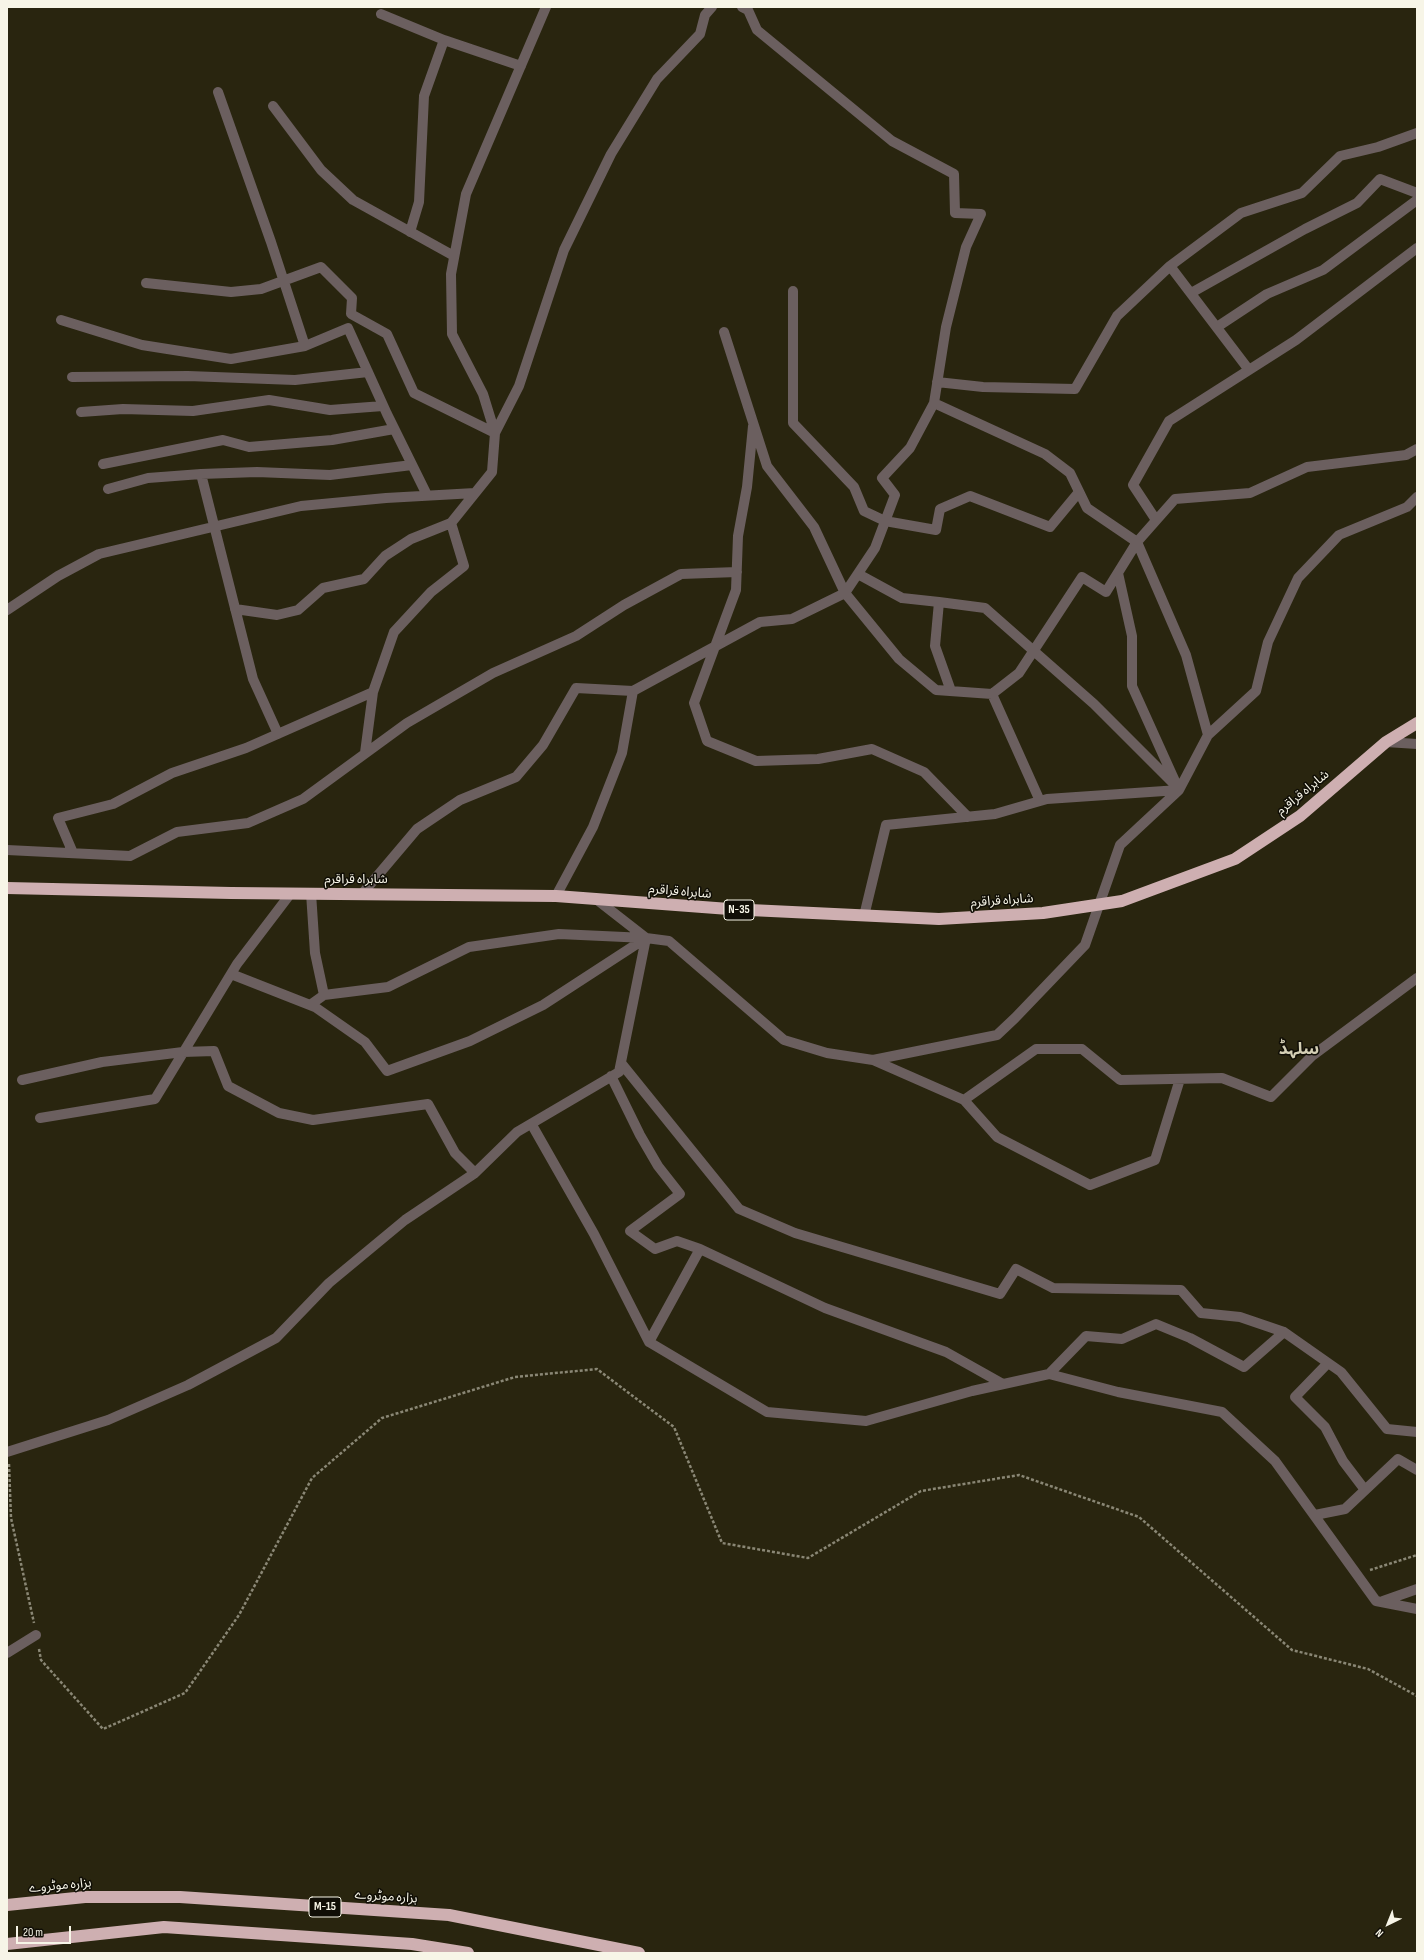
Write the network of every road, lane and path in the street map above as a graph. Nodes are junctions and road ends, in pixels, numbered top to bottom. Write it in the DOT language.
graph roads {
  1 [pos="546,7"];
  2 [pos="712,7"];
  3 [pos="742,7"];
  4 [pos="381,14"];
  5 [pos="444,40"];
  6 [pos="522,66"];
  7 [pos="218,92"];
  8 [pos="274,106"];
  9 [pos="1417,133"];
  10 [pos="1417,193"];
  11 [pos="1417,200"];
  12 [pos="410,232"];
  13 [pos="1417,248"];
  14 [pos="454,256"];
  15 [pos="1170,266"];
  16 [pos="284,280"];
  17 [pos="146,283"];
  18 [pos="793,291"];
  19 [pos="1191,293"];
  20 [pos="61,320"];
  21 [pos="1217,327"];
  22 [pos="724,332"];
  23 [pos="305,346"];
  24 [pos="1249,370"];
  25 [pos="368,372"];
  26 [pos="72,377"];
  27 [pos="937,382"];
  28 [pos="934,403"];
  29 [pos="383,406"];
  30 [pos="81,412"];
  31 [pos="754,420"];
  32 [pos="394,429"];
  33 [pos="495,433"];
  34 [pos="1417,449"];
  35 [pos="103,464"];
  36 [pos="412,465"];
  37 [pos="201,474"];
  38 [pos="108,489"];
  39 [pos="1079,492"];
  40 [pos="475,493"];
  41 [pos="427,495"];
  42 [pos="1417,497"];
  43 [pos="1156,520"];
  44 [pos="885,521"];
  45 [pos="452,523"];
  46 [pos="214,526"];
  47 [pos="1137,542"];
  48 [pos="737,572"];
  49 [pos="1118,573"];
  50 [pos="858,574"];
  51 [pos="845,593"];
  52 [pos="939,602"];
  53 [pos="235,609"];
  54 [pos="7,610"];
  55 [pos="715,648"];
  56 [pos="1034,651"];
  57 [pos="633,691"];
  58 [pos="951,691"];
  59 [pos="373,692"];
  60 [pos="992,694"];
  61 [pos="1417,723"];
  62 [pos="278,734"];
  63 [pos="1208,735"];
  64 [pos="1386,742"];
  65 [pos="1417,744"];
  66 [pos="365,753"];
  67 [pos="1179,790"];
  68 [pos="1040,801"];
  69 [pos="968,817"];
  70 [pos="7,850"];
  71 [pos="73,853"];
  72 [pos="7,888"];
  73 [pos="291,893"];
  74 [pos="311,893"];
  75 [pos="362,894"];
  76 [pos="556,896"];
  77 [pos="596,899"];
  78 [pos="1098,905"];
  79 [pos="864,916"];
  80 [pos="646,938"];
  81 [pos="230,974"];
  82 [pos="1417,978"];
  83 [pos="324,995"];
  84 [pos="310,1005"];
  85 [pos="184,1052"];
  86 [pos="873,1060"];
  87 [pos="621,1064"];
  88 [pos="611,1076"];
  89 [pos="1180,1079"];
  90 [pos="22,1080"];
  91 [pos="964,1100"];
  92 [pos="40,1118"];
  93 [pos="532,1125"];
  94 [pos="475,1173"];
  95 [pos="700,1249"];
  96 [pos="1284,1332"];
  97 [pos="649,1342"];
  98 [pos="1328,1363"];
  99 [pos="1049,1374"];
  100 [pos="1003,1384"];
  101 [pos="1417,1432"];
  102 [pos="8,1452"];
  103 [pos="1417,1470"];
  104 [pos="1365,1490"];
  105 [pos="1315,1515"];
  106 [pos="1417,1555"];
  107 [pos="1357,1574"];
  108 [pos="1417,1589"];
  109 [pos="1382,1602"];
  110 [pos="1417,1609"];
  111 [pos="36,1635"];
  112 [pos="7,1653"];
  113 [pos="1417,1696"];
  114 [pos="7,1905"];
  115 [pos="7,1944"];
  116 [pos="468,1953"];
  117 [pos="639,1953"];
  1 -- 6 [label="street"];
  2 -- 33 [label="street"];
  3 -- 27 [label="street"];
  4 -- 5 [label="street"];
  5 -- 6 [label="street"];
  5 -- 12 [label="street"];
  6 -- 14 [label="street"];
  7 -- 16 [label="street"];
  8 -- 12 [label="street"];
  9 -- 15 [label="street"];
  10 -- 19 [label="street"];
  11 -- 21 [label="street"];
  12 -- 14 [label="street"];
  13 -- 24 [label="street"];
  14 -- 33 [label="street"];
  15 -- 19 [label="street"];
  15 -- 27 [label="street"];
  16 -- 17 [label="street"];
  16 -- 23 [label="street"];
  16 -- 33 [label="street"];
  18 -- 44 [label="street"];
  19 -- 21 [label="street"];
  20 -- 23 [label="street"];
  21 -- 24 [label="street"];
  22 -- 31 [label="street"];
  23 -- 25 [label="street"];
  24 -- 43 [label="street"];
  25 -- 26 [label="street"];
  25 -- 29 [label="street"];
  27 -- 28 [label="street"];
  28 -- 39 [label="street"];
  28 -- 44 [label="street"];
  29 -- 30 [label="street"];
  29 -- 32 [label="street"];
  31 -- 48 [label="street"];
  31 -- 51 [label="street"];
  32 -- 35 [label="street"];
  32 -- 36 [label="street"];
  33 -- 40 [label="street"];
  34 -- 43 [label="street"];
  36 -- 37 [label="street"];
  36 -- 41 [label="street"];
  37 -- 38 [label="street"];
  37 -- 46 [label="street"];
  39 -- 44 [label="street"];
  39 -- 47 [label="street"];
  40 -- 41 [label="street"];
  40 -- 45 [label="street"];
  41 -- 46 [label="street"];
  42 -- 63 [label="street"];
  43 -- 47 [label="street"];
  44 -- 50 [label="street"];
  45 -- 53 [label="street"];
  45 -- 59 [label="street"];
  46 -- 53 [label="street"];
  46 -- 54 [label="street"];
  47 -- 49 [label="street"];
  47 -- 63 [label="street"];
  48 -- 55 [label="street"];
  48 -- 66 [label="street"];
  49 -- 56 [label="street"];
  49 -- 67 [label="street"];
  50 -- 51 [label="street"];
  50 -- 52 [label="street"];
  51 -- 55 [label="street"];
  51 -- 58 [label="street"];
  52 -- 56 [label="street"];
  52 -- 58 [label="street"];
  53 -- 62 [label="street"];
  55 -- 57 [label="street"];
  55 -- 69 [label="street"];
  56 -- 60 [label="street"];
  56 -- 67 [label="street"];
  57 -- 75 [label="street"];
  57 -- 76 [label="street"];
  58 -- 60 [label="street"];
  59 -- 62 [label="street"];
  59 -- 66 [label="street"];
  60 -- 68 [label="street"];
  61 -- 64 [label="highway, شاہراہ قراقرم / N-35"];
  62 -- 71 [label="street"];
  63 -- 67 [label="street"];
  64 -- 65 [label="street"];
  64 -- 78 [label="highway, شاہراہ قراقرم / N-35"];
  66 -- 71 [label="street"];
  67 -- 68 [label="street"];
  67 -- 78 [label="street"];
  68 -- 69 [label="street"];
  69 -- 79 [label="street"];
  70 -- 71 [label="street"];
  72 -- 73 [label="highway, شاہراہ قراقرم / N-35"];
  73 -- 74 [label="highway, شاہراہ قراقرم / N-35"];
  73 -- 81 [label="street"];
  74 -- 75 [label="highway, شاہراہ قراقرم / N-35"];
  74 -- 83 [label="street"];
  75 -- 76 [label="highway, شاہراہ قراقرم / N-35"];
  76 -- 77 [label="highway, شاہراہ قراقرم / N-35"];
  77 -- 79 [label="highway, شاہراہ قراقرم / N-35"];
  77 -- 80 [label="street"];
  78 -- 79 [label="highway, شاہراہ قراقرم / N-35"];
  78 -- 86 [label="street"];
  80 -- 83 [label="street"];
  80 -- 84 [label="street"];
  80 -- 86 [label="street"];
  80 -- 87 [label="street"];
  81 -- 84 [label="street"];
  81 -- 85 [label="street"];
  82 -- 89 [label="street"];
  83 -- 84 [label="street"];
  85 -- 90 [label="street"];
  85 -- 92 [label="street"];
  85 -- 94 [label="street"];
  86 -- 91 [label="street"];
  87 -- 88 [label="street"];
  87 -- 96 [label="street"];
  88 -- 93 [label="street"];
  88 -- 95 [label="street"];
  89 -- 91 [label="street"];
  89 -- 91 [label="street"];
  93 -- 94 [label="street"];
  93 -- 97 [label="street"];
  94 -- 102 [label="street"];
  95 -- 97 [label="street"];
  95 -- 100 [label="street"];
  96 -- 98 [label="street"];
  96 -- 99 [label="street"];
  97 -- 100 [label="street"];
  98 -- 101 [label="street"];
  98 -- 104 [label="street"];
  99 -- 100 [label="street"];
  99 -- 105 [label="street"];
  102 -- 111 [label="path"];
  103 -- 104 [label="street"];
  104 -- 105 [label="street"];
  105 -- 107 [label="street"];
  106 -- 107 [label="path"];
  107 -- 109 [label="street"];
  108 -- 109 [label="street"];
  109 -- 110 [label="street"];
  111 -- 112 [label="street"];
  111 -- 113 [label="path"];
  114 -- 117 [label="highway, ہزارہ موٹروے / M-15"];
  115 -- 116 [label="highway"];
}
